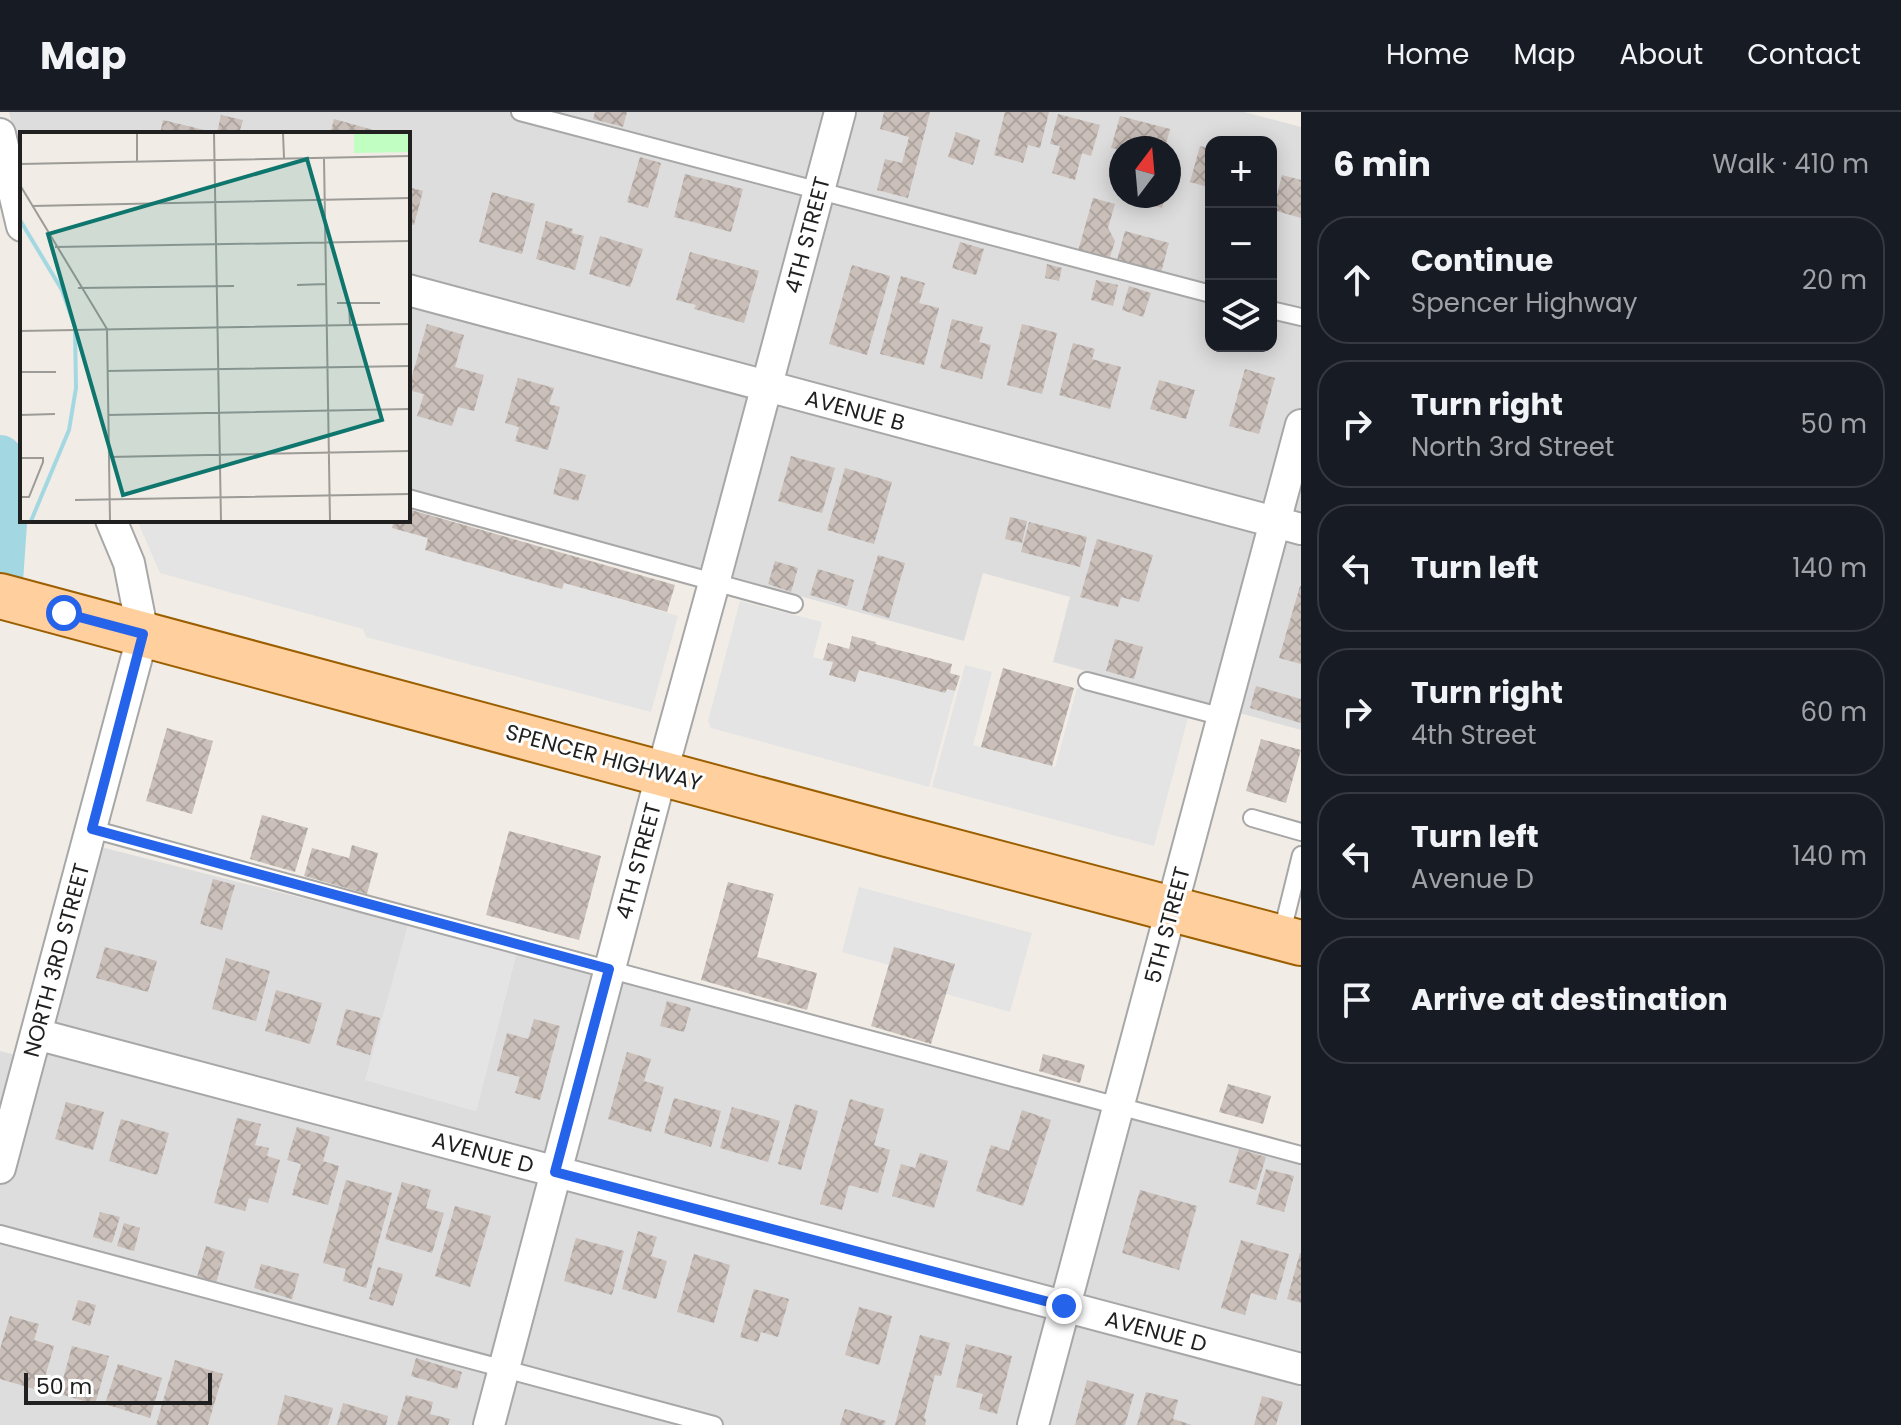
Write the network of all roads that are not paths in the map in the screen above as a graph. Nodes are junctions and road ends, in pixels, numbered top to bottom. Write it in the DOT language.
graph roads {
  1 [pos="520,112"];
  2 [pos="840,112"];
  3 [pos="0,134"];
  4 [pos="17,186"];
  5 [pos="819,192"];
  6 [pos="20,210"];
  7 [pos="410,291"];
  8 [pos="1205,292"];
  9 [pos="1277,311"];
  10 [pos="1301,317"];
  11 [pos="767,386"];
  12 [pos="1301,425"];
  13 [pos="410,499"];
  14 [pos="112,522"];
  15 [pos="1288,526"];
  16 [pos="714,583"];
  17 [pos="0,596"];
  18 [pos="794,604"];
  19 [pos="143,634"];
  20 [pos="1087,681"];
  21 [pos="1223,717"];
  22 [pos="662,772"];
  23 [pos="1252,818"];
  24 [pos="92,829"];
  25 [pos="1301,832"];
  26 [pos="1301,855"];
  27 [pos="1171,908"];
  28 [pos="1291,940"];
  29 [pos="609,969"];
  30 [pos="36,1034"];
  31 [pos="1119,1104"];
  32 [pos="1301,1155"];
  33 [pos="0,1168"];
  34 [pos="555,1172"];
  35 [pos="0,1234"];
  36 [pos="1064,1306"];
  37 [pos="503,1369"];
  38 [pos="1301,1369"];
  39 [pos="489,1425"];
  40 [pos="714,1425"];
  41 [pos="1033,1425"];
  1 -- 5 [label="lane"];
  2 -- 5 [label="street, 4TH STREET"];
  3 -- 4 [label="street"];
  4 -- 6 [label="street"];
  5 -- 8 [label="lane"];
  5 -- 11 [label="street, 4TH STREET"];
  7 -- 11 [label="street, AVENUE B"];
  9 -- 10 [label="lane"];
  11 -- 15 [label="street, AVENUE B"];
  11 -- 16 [label="street, 4TH STREET"];
  12 -- 15 [label="street, 5TH STREET"];
  13 -- 16 [label="lane"];
  14 -- 19 [label="street, NORTH 3RD STREET"];
  15 -- 21 [label="street, 5TH STREET"];
  16 -- 18 [label="lane"];
  16 -- 22 [label="street, 4TH STREET"];
  17 -- 19 [label="main road, SPENCER HIGHWAY"];
  19 -- 22 [label="main road, SPENCER HIGHWAY"];
  19 -- 24 [label="street, NORTH 3RD STREET"];
  20 -- 21 [label="lane"];
  21 -- 27 [label="street, 5TH STREET"];
  22 -- 27 [label="main road, SPENCER HIGHWAY"];
  22 -- 29 [label="street, 4TH STREET"];
  23 -- 25 [label="lane"];
  24 -- 29 [label="lane"];
  24 -- 30 [label="street, NORTH 3RD STREET"];
  26 -- 28 [label="lane"];
  27 -- 28 [label="main road, SPENCER HIGHWAY"];
  27 -- 31 [label="street, 5TH STREET"];
  29 -- 31 [label="lane"];
  29 -- 34 [label="street, 4TH STREET"];
  30 -- 33 [label="street, NORTH 3RD STREET"];
  30 -- 34 [label="street, AVENUE D"];
  31 -- 32 [label="lane"];
  31 -- 36 [label="street, 5TH STREET"];
  34 -- 36 [label="street, AVENUE D"];
  34 -- 37 [label="street, 4TH STREET"];
  35 -- 37 [label="lane"];
  36 -- 38 [label="street, AVENUE D"];
  36 -- 41 [label="street, 5TH STREET"];
  37 -- 39 [label="street, 4TH STREET"];
  37 -- 40 [label="lane"];
}
